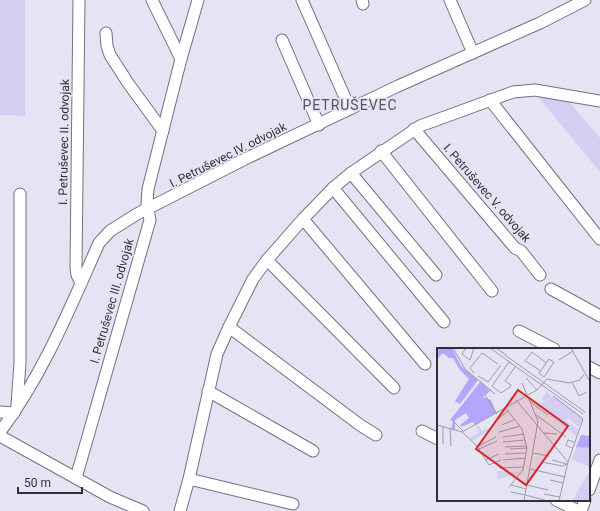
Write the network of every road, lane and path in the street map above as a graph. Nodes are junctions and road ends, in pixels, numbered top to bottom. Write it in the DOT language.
graph roads {
  1 [pos="79,0"];
  2 [pos="152,0"];
  3 [pos="198,0"];
  4 [pos="302,0"];
  5 [pos="450,0"];
  6 [pos="585,0"];
  7 [pos="106,33"];
  8 [pos="282,40"];
  9 [pos="473,53"];
  10 [pos="181,59"];
  11 [pos="490,100"];
  12 [pos="600,101"];
  13 [pos="350,109"];
  14 [pos="319,125"];
  15 [pos="414,129"];
  16 [pos="162,131"];
  17 [pos="381,151"];
  18 [pos="351,173"];
  19 [pos="333,188"];
  20 [pos="20,194"];
  21 [pos="148,210"];
  22 [pos="303,219"];
  23 [pos="600,239"];
  24 [pos="267,260"];
  25 [pos="436,275"];
  26 [pos="540,275"];
  27 [pos="81,283"];
  28 [pos="552,289"];
  29 [pos="492,291"];
  30 [pos="600,316"];
  31 [pos="444,322"];
  32 [pos="229,327"];
  33 [pos="519,331"];
  34 [pos="552,348"];
  35 [pos="20,363"];
  36 [pos="425,364"];
  37 [pos="41,367"];
  38 [pos="590,368"];
  39 [pos="600,373"];
  40 [pos="394,388"];
  41 [pos="208,391"];
  42 [pos="16,410"];
  43 [pos="0,412"];
  44 [pos="422,431"];
  45 [pos="0,432"];
  46 [pos="376,435"];
  47 [pos="0,436"];
  48 [pos="437,438"];
  49 [pos="313,451"];
  50 [pos="600,460"];
  51 [pos="76,478"];
  52 [pos="189,479"];
  53 [pos="590,486"];
  54 [pos="558,501"];
  55 [pos="585,501"];
  56 [pos="293,504"];
  57 [pos="143,511"];
  58 [pos="180,511"];
  59 [pos="578,511"];
  60 [pos="581,511"];
  1 -- 27 [label="street, I. Petruševec II. odvojak"];
  2 -- 10 [label="street"];
  3 -- 10 [label="street, I. Petruševec III. odvojak"];
  4 -- 13 [label="street"];
  5 -- 9 [label="street"];
  6 -- 9 [label="street, I. Petruševec IV. odvojak"];
  7 -- 16 [label="street"];
  8 -- 14 [label="street"];
  9 -- 13 [label="street, I. Petruševec IV. odvojak"];
  10 -- 16 [label="street, I. Petruševec III. odvojak"];
  11 -- 12 [label="street"];
  11 -- 15 [label="street"];
  11 -- 23 [label="street"];
  13 -- 14 [label="street, I. Petruševec IV. odvojak"];
  14 -- 21 [label="street, I. Petruševec IV. odvojak"];
  15 -- 17 [label="street"];
  15 -- 26 [label="street, I. Petruševec V. odvojak"];
  16 -- 21 [label="street, I. Petruševec III. odvojak"];
  17 -- 18 [label="street"];
  17 -- 29 [label="street"];
  18 -- 19 [label="street"];
  18 -- 25 [label="street"];
  19 -- 22 [label="street"];
  19 -- 31 [label="street"];
  20 -- 35 [label="street"];
  21 -- 27 [label="street"];
  21 -- 51 [label="street, I. Petruševec III. odvojak"];
  22 -- 24 [label="street"];
  22 -- 36 [label="street"];
  24 -- 32 [label="street"];
  24 -- 40 [label="street"];
  27 -- 37 [label="street"];
  28 -- 30 [label="street"];
  32 -- 41 [label="street"];
  32 -- 46 [label="street"];
  33 -- 34 [label="street"];
  35 -- 37 [label="street"];
  35 -- 42 [label="street"];
  37 -- 42 [label="street"];
  38 -- 39 [label="street"];
  41 -- 49 [label="street"];
  41 -- 52 [label="street"];
  42 -- 43 [label="street"];
  42 -- 45 [label="street"];
  44 -- 48 [label="street"];
  47 -- 51 [label="street"];
  50 -- 53 [label="street"];
  51 -- 57 [label="street"];
  52 -- 56 [label="street"];
  52 -- 58 [label="street"];
  54 -- 59 [label="street"];
  55 -- 60 [label="street"];
}
